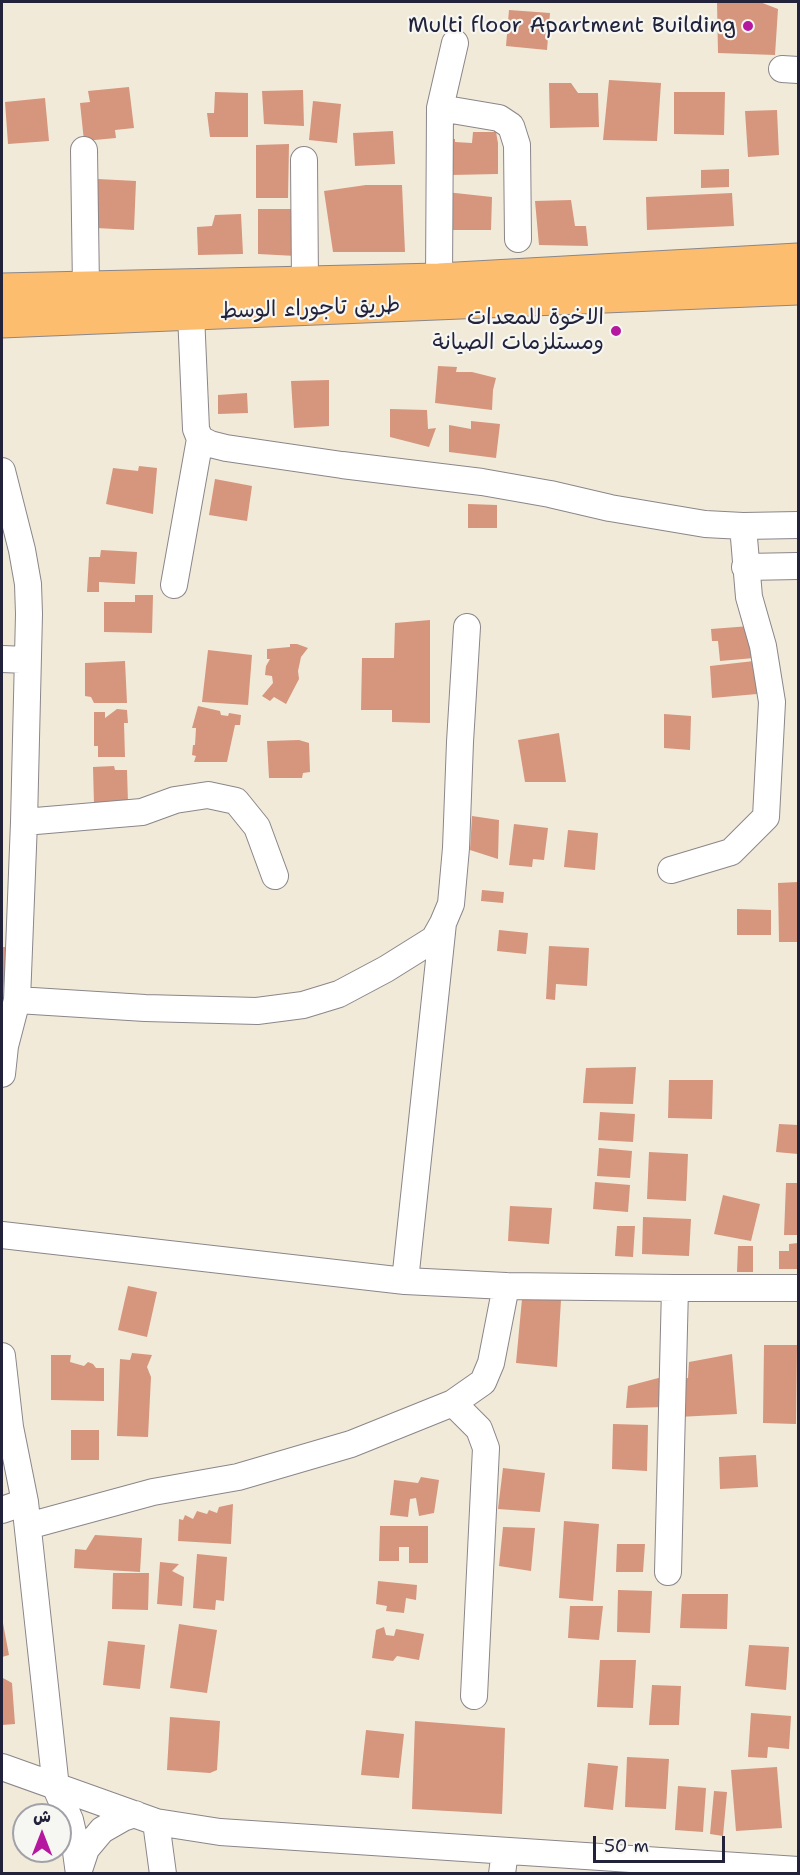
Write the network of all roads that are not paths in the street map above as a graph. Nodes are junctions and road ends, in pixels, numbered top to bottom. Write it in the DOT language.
graph roads {
  1 [pos="455,43"];
  2 [pos="440,108"];
  3 [pos="84,150"];
  4 [pos="304,160"];
  5 [pos="518,239"];
  6 [pos="798,260"];
  7 [pos="439,280"];
  8 [pos="305,283"];
  9 [pos="87,288"];
  10 [pos="798,288"];
  11 [pos="2,290"];
  12 [pos="191,314"];
  13 [pos="2,321"];
  14 [pos="200,439"];
  15 [pos="2,471"];
  16 [pos="798,525"];
  17 [pos="743,526"];
  18 [pos="798,566"];
  19 [pos="746,567"];
  20 [pos="174,585"];
  21 [pos="467,627"];
  22 [pos="2,659"];
  23 [pos="27,660"];
  24 [pos="24,822"];
  25 [pos="671,870"];
  26 [pos="275,876"];
  27 [pos="444,923"];
  28 [pos="16,1000"];
  29 [pos="3,1045"];
  30 [pos="2,1074"];
  31 [pos="2,1235"];
  32 [pos="405,1281"];
  33 [pos="506,1286"];
  34 [pos="675,1288"];
  35 [pos="798,1288"];
  36 [pos="2,1356"];
  37 [pos="453,1403"];
  38 [pos="18,1513"];
  39 [pos="668,1572"];
  40 [pos="474,1696"];
  41 [pos="2,1767"];
  42 [pos="56,1788"];
  43 [pos="146,1818"];
  44 [pos="504,1862"];
  45 [pos="715,1869"];
  46 [pos="798,1870"];
  47 [pos="79,1872"];
  48 [pos="163,1874"];
  1 -- 2 [label="street"];
  2 -- 5 [label="street"];
  2 -- 7 [label="street"];
  3 -- 9 [label="street"];
  4 -- 8 [label="street"];
  6 -- 7 [label="main road"];
  7 -- 8 [label="main road"];
  8 -- 9 [label="main road"];
  9 -- 11 [label="main road"];
  10 -- 12 [label="main road, طريق تاجوراء الوسط"];
  12 -- 13 [label="main road, طريق تاجوراء الوسط"];
  12 -- 14 [label="street"];
  14 -- 17 [label="street"];
  14 -- 20 [label="street"];
  15 -- 23 [label="street"];
  16 -- 17 [label="street"];
  17 -- 19 [label="street"];
  18 -- 19 [label="street"];
  19 -- 25 [label="street"];
  21 -- 27 [label="street"];
  22 -- 23 [label="street"];
  23 -- 24 [label="street"];
  24 -- 26 [label="street"];
  24 -- 28 [label="street"];
  27 -- 28 [label="street"];
  27 -- 32 [label="street"];
  28 -- 29 [label="street"];
  29 -- 30 [label="street"];
  31 -- 32 [label="street"];
  32 -- 33 [label="street"];
  33 -- 34 [label="street"];
  33 -- 37 [label="street"];
  34 -- 35 [label="street"];
  34 -- 39 [label="street"];
  36 -- 38 [label="street"];
  37 -- 38 [label="street"];
  37 -- 40 [label="street"];
  38 -- 42 [label="street"];
  41 -- 42 [label="street"];
  42 -- 43 [label="street"];
  42 -- 47 [label="street"];
  43 -- 44 [label="street"];
  43 -- 47 [label="street"];
  43 -- 48 [label="street"];
  44 -- 45 [label="street"];
  45 -- 46 [label="street"];
}
